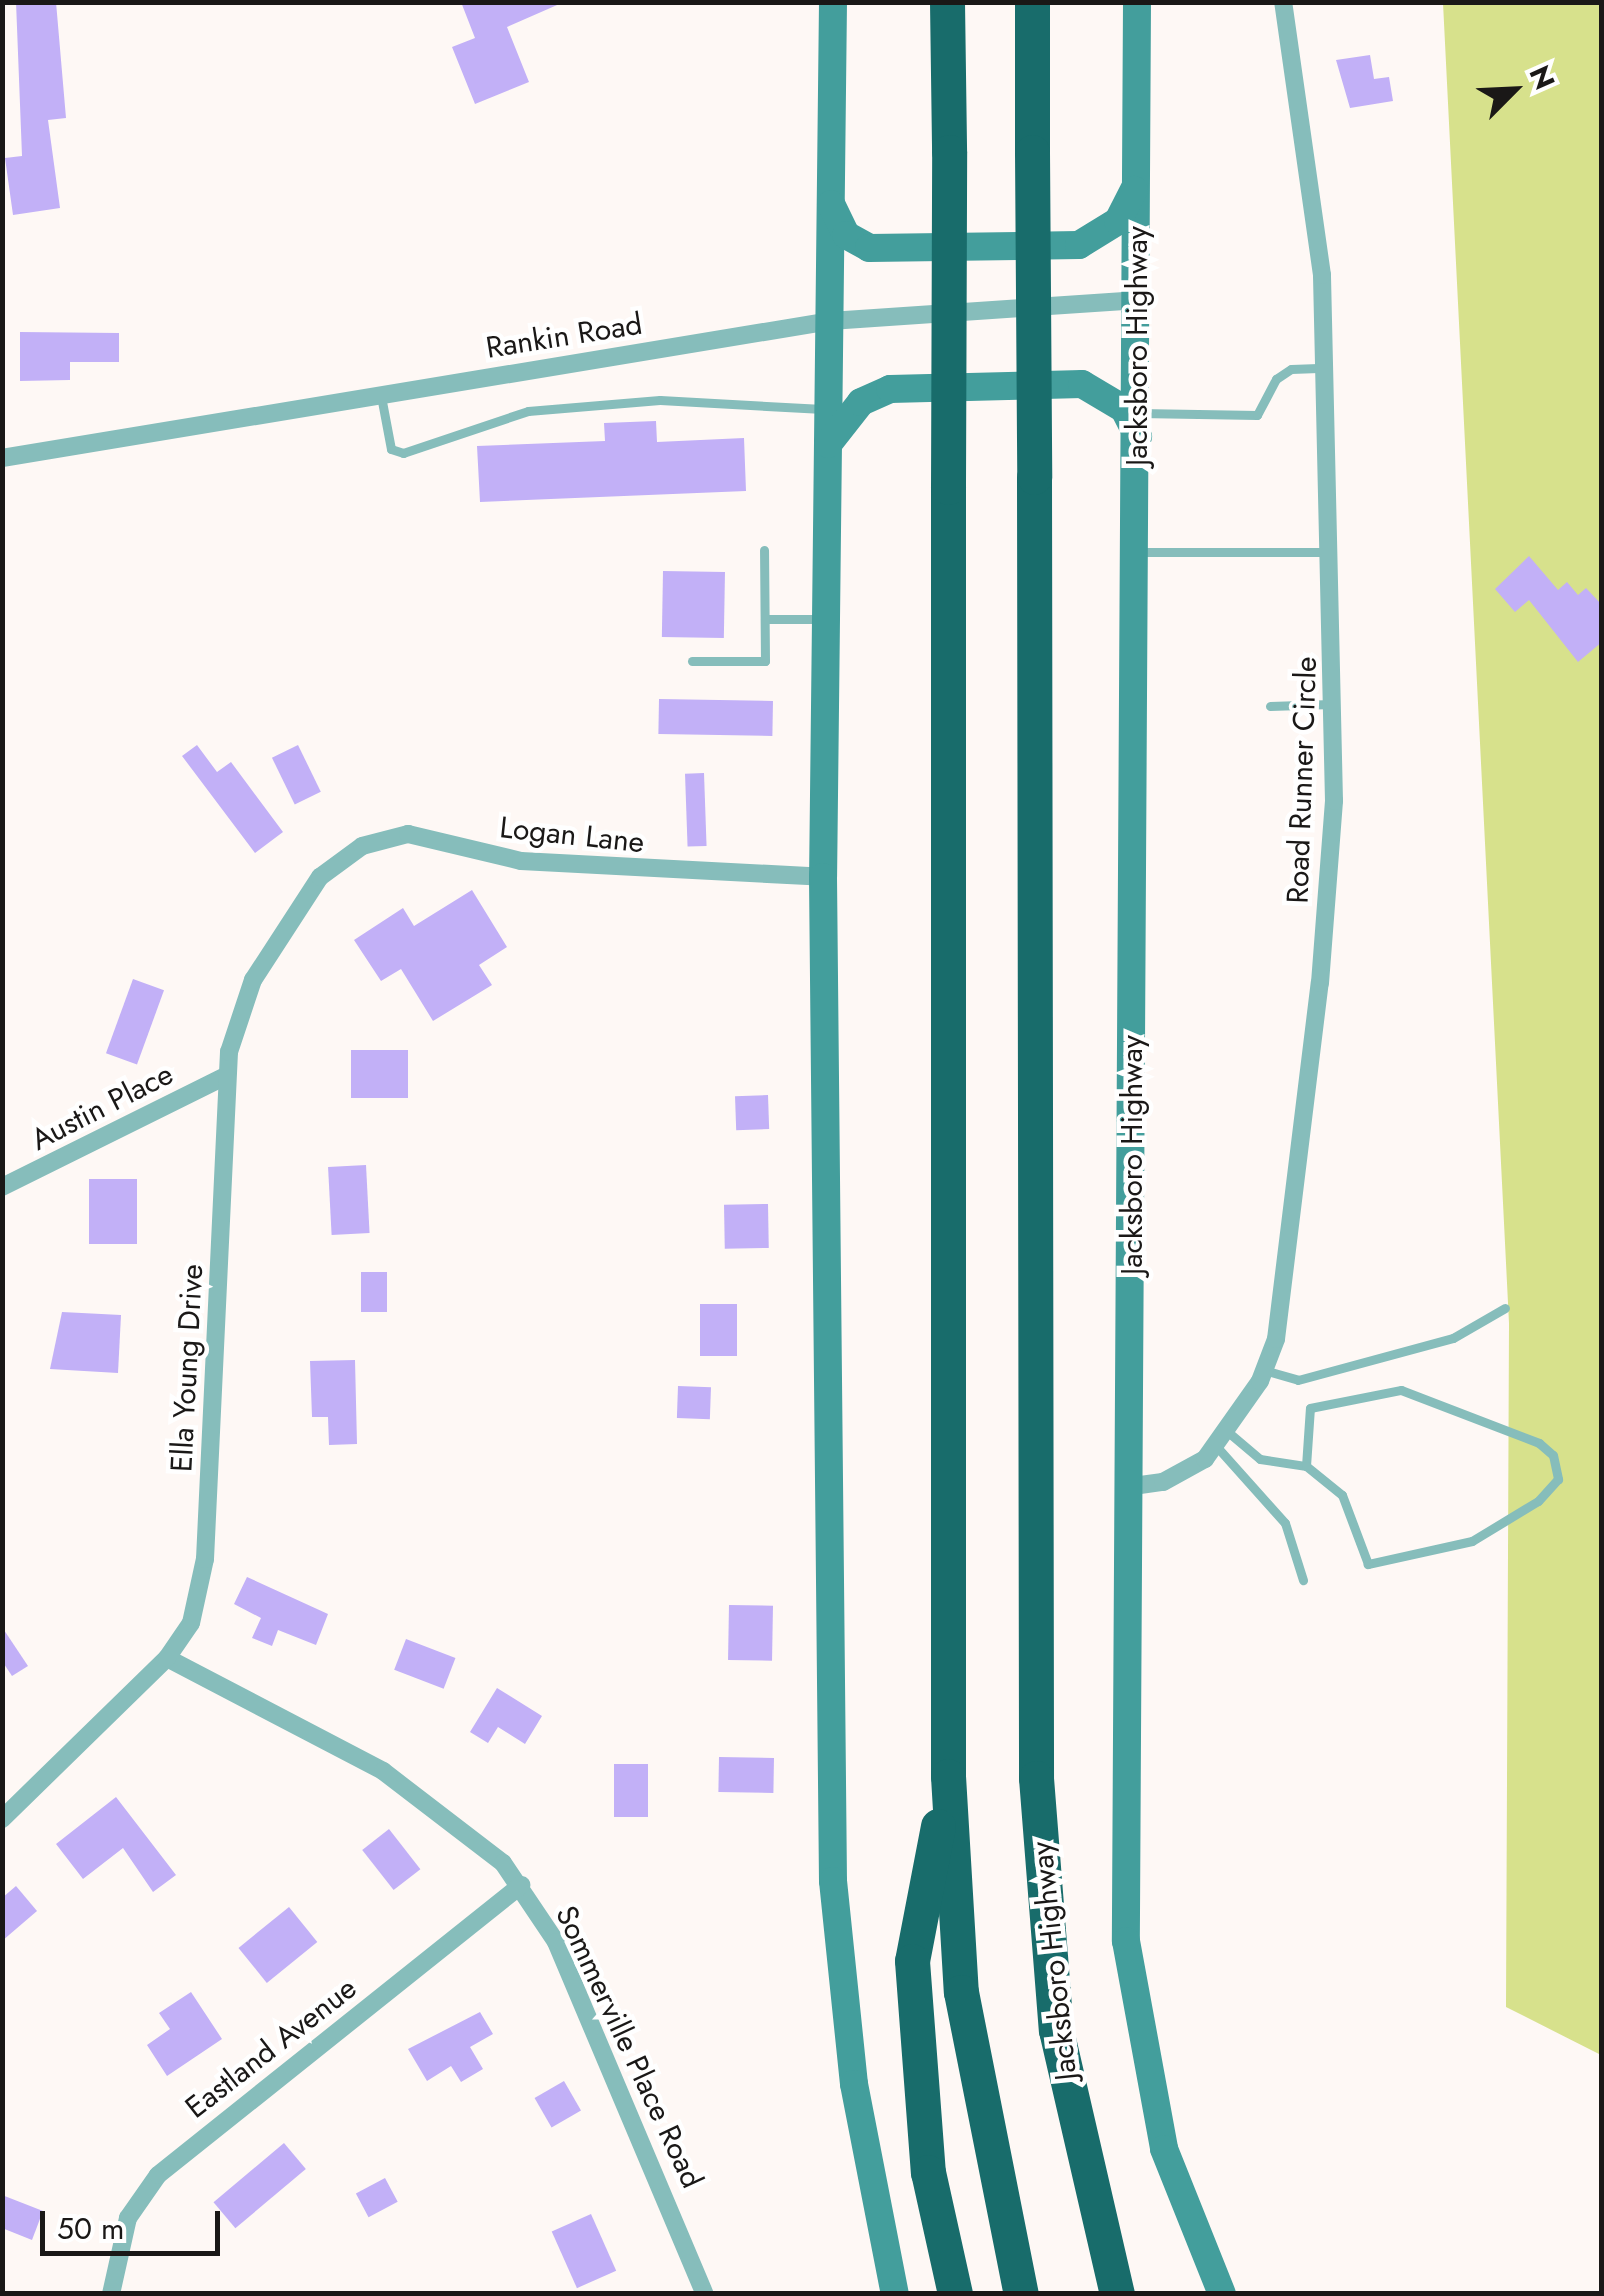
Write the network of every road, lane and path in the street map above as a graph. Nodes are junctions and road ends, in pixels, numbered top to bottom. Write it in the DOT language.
graph roads {
  1 [pos="833,2"];
  2 [pos="947,2"];
  3 [pos="1032,2"];
  4 [pos="1137,2"];
  5 [pos="1283,2"];
  6 [pos="1136,186"];
  7 [pos="828,198"];
  8 [pos="1139,300"];
  9 [pos="830,321"];
  10 [pos="1326,368"];
  11 [pos="380,393"];
  12 [pos="828,408"];
  13 [pos="1139,426"];
  14 [pos="828,444"];
  15 [pos="2,458"];
  16 [pos="764,550"];
  17 [pos="1137,552"];
  18 [pos="1332,552"];
  19 [pos="764,619"];
  20 [pos="825,619"];
  21 [pos="692,661"];
  22 [pos="1333,704"];
  23 [pos="1270,706"];
  24 [pos="328,870"];
  25 [pos="823,878"];
  26 [pos="226,1076"];
  27 [pos="2,1187"];
  28 [pos="1505,1308"];
  29 [pos="1264,1370"];
  30 [pos="1222,1439"];
  31 [pos="1306,1466"];
  32 [pos="1133,1486"];
  33 [pos="1303,1580"];
  34 [pos="167,1658"];
  35 [pos="948,1776"];
  36 [pos="2,1819"];
  37 [pos="521,1885"];
  38 [pos="111,2294"];
  39 [pos="706,2294"];
  40 [pos="895,2294"];
  41 [pos="955,2294"];
  42 [pos="1021,2294"];
  43 [pos="1117,2294"];
  44 [pos="1222,2294"];
  1 -- 7 [label="main road"];
  2 -- 35 [label="highway, bridge"];
  3 -- 43 [label="highway, Jacksboro Highway, bridge"];
  4 -- 6 [label="main road, Jacksboro Highway"];
  5 -- 10 [label="street, Road Runner Circle"];
  6 -- 7 [label="main road"];
  6 -- 8 [label="main road, Jacksboro Highway"];
  7 -- 9 [label="main road"];
  8 -- 9 [label="street, Rankin Road"];
  8 -- 13 [label="main road, Jacksboro Highway"];
  9 -- 11 [label="street, Rankin Road"];
  9 -- 12 [label="main road"];
  10 -- 13 [label="lane"];
  10 -- 18 [label="street, Road Runner Circle"];
  11 -- 12 [label="lane"];
  11 -- 15 [label="street, Rankin Road"];
  12 -- 14 [label="main road"];
  13 -- 14 [label="main road"];
  13 -- 17 [label="main road, Jacksboro Highway"];
  14 -- 20 [label="main road"];
  16 -- 19 [label="lane"];
  17 -- 18 [label="lane"];
  17 -- 32 [label="main road, Jacksboro Highway"];
  18 -- 22 [label="street, Road Runner Circle"];
  19 -- 20 [label="lane"];
  19 -- 21 [label="lane"];
  20 -- 25 [label="main road"];
  22 -- 23 [label="lane"];
  22 -- 29 [label="street, Road Runner Circle"];
  24 -- 25 [label="street, Logan Lane"];
  24 -- 26 [label="street, Ella Young Drive"];
  25 -- 40 [label="main road"];
  26 -- 27 [label="street, Austin Place"];
  26 -- 34 [label="street, Ella Young Drive"];
  28 -- 29 [label="lane"];
  29 -- 30 [label="street, Road Runner Circle"];
  30 -- 31 [label="lane"];
  30 -- 32 [label="street, Road Runner Circle"];
  30 -- 33 [label="lane"];
  31 -- 31 [label="lane"];
  32 -- 44 [label="main road, Jacksboro Highway"];
  34 -- 36 [label="street, Ella Young Drive"];
  34 -- 37 [label="street, Sommerville Place Road"];
  35 -- 41 [label="highway"];
  35 -- 42 [label="highway"];
  37 -- 38 [label="street, Eastland Avenue"];
  37 -- 39 [label="street, Sommerville Place Road"];
}
